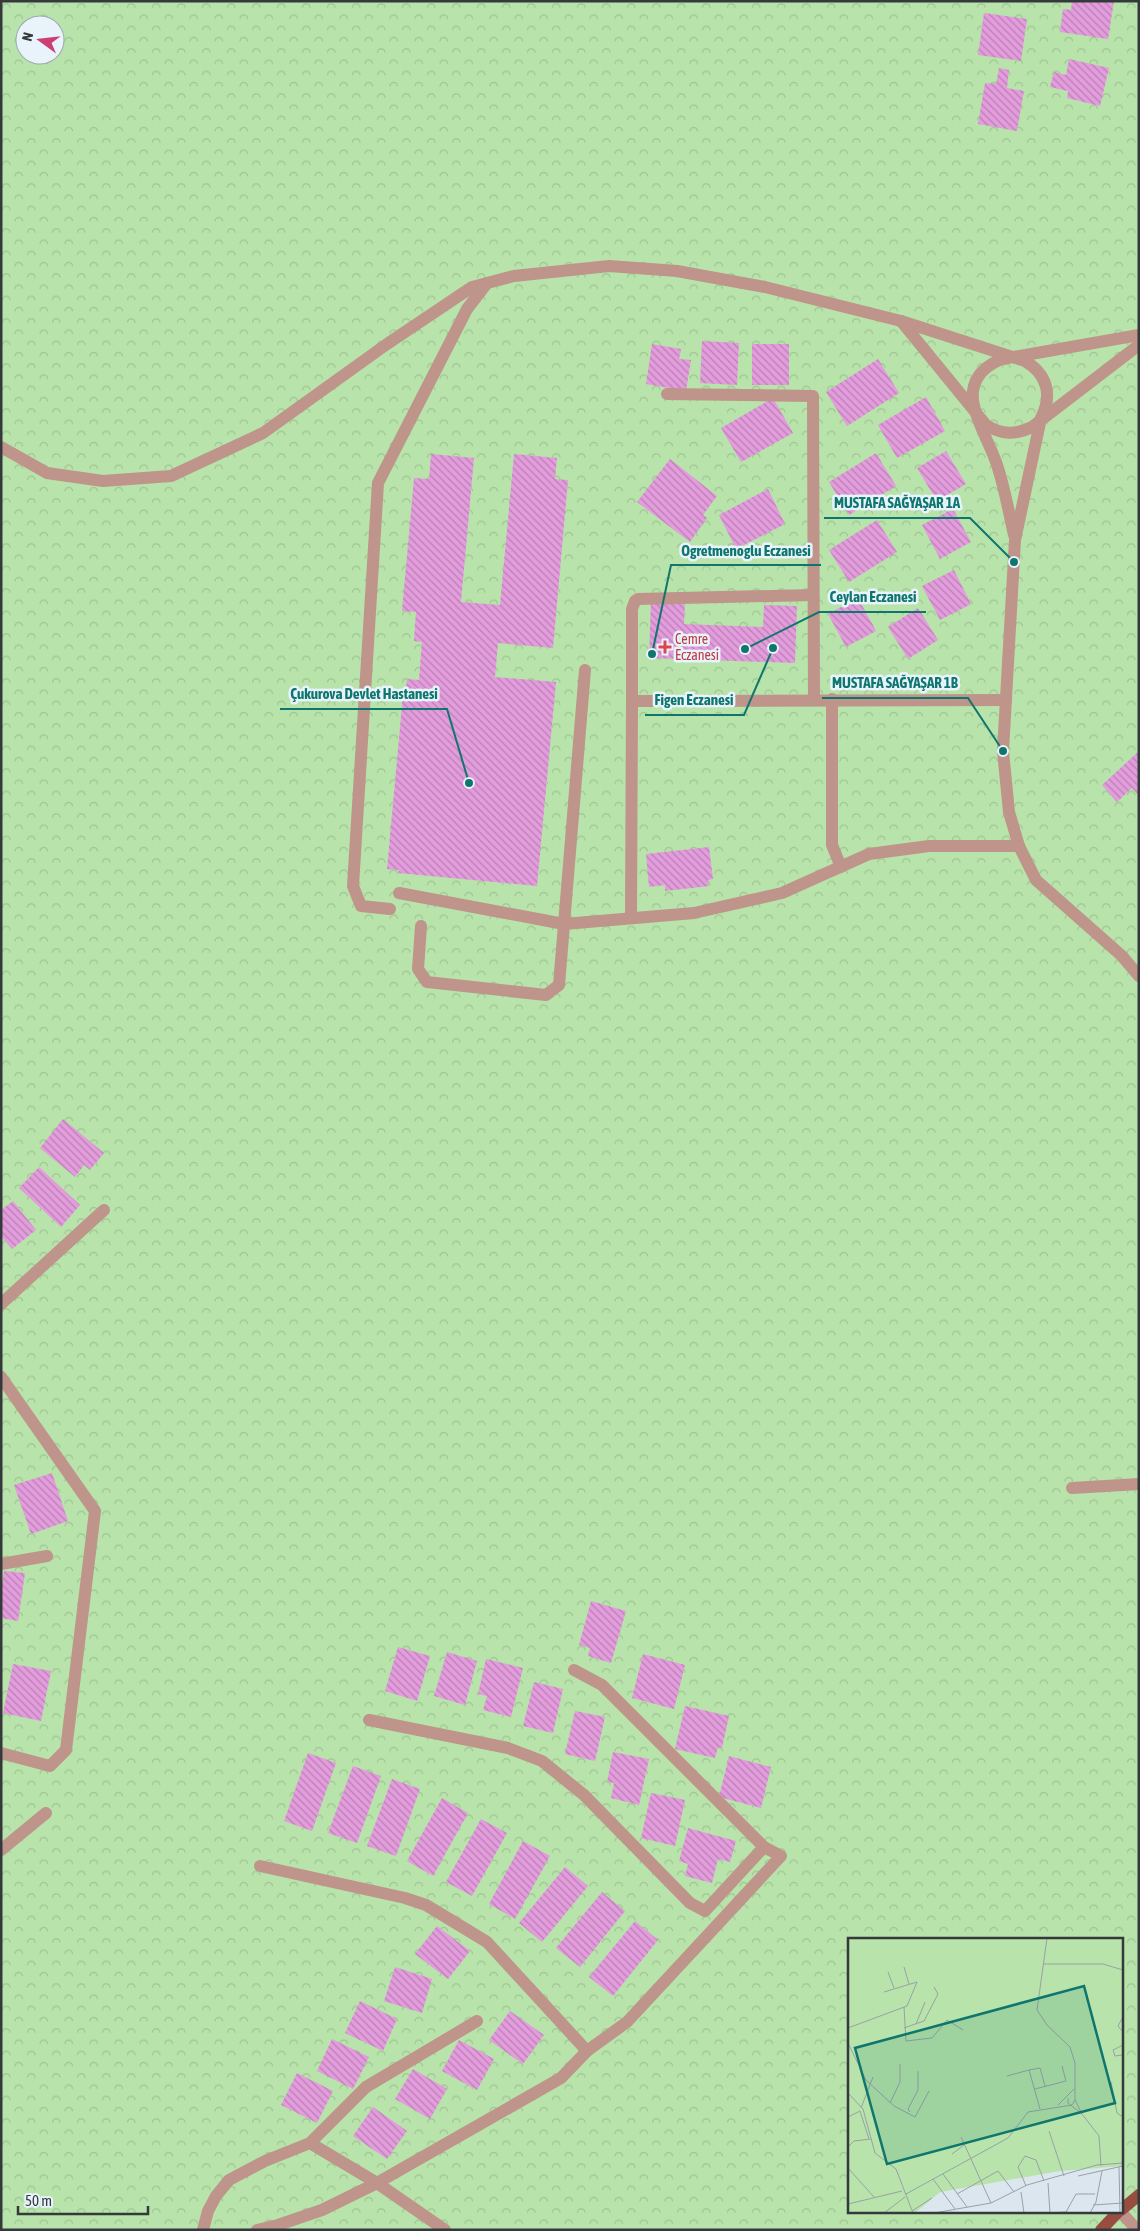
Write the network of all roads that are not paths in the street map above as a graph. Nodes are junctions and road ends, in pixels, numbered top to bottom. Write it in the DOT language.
graph roads {
  1 [pos="487,283"];
  2 [pos="901,321"];
  3 [pos="1139,335"];
  4 [pos="1139,345"];
  5 [pos="1014,358"];
  6 [pos="667,394"];
  7 [pos="978,415"];
  8 [pos="1041,418"];
  9 [pos="1,447"];
  10 [pos="1015,540"];
  11 [pos="813,595"];
  12 [pos="586,670"];
  13 [pos="814,700"];
  14 [pos="832,700"];
  15 [pos="1006,700"];
  16 [pos="632,701"];
  17 [pos="1019,846"];
  18 [pos="841,867"];
  19 [pos="399,893"];
  20 [pos="390,910"];
  21 [pos="631,917"];
  22 [pos="564,924"];
  23 [pos="421,926"];
  24 [pos="1139,976"];
  25 [pos="104,1210"];
  26 [pos="1,1304"];
  27 [pos="1,1377"];
  28 [pos="1139,1484"];
  29 [pos="1072,1488"];
  30 [pos="47,1556"];
  31 [pos="1,1564"];
  32 [pos="574,1670"];
  33 [pos="369,1720"];
  34 [pos="1,1753"];
  35 [pos="46,1813"];
  36 [pos="764,1847"];
  37 [pos="1,1850"];
  38 [pos="260,1866"];
  39 [pos="476,2021"];
  40 [pos="587,2051"];
  41 [pos="310,2143"];
  42 [pos="377,2182"];
  43 [pos="1139,2195"];
  44 [pos="1122,2209"];
  45 [pos="1122,2213"];
  46 [pos="1117,2214"];
  47 [pos="203,2230"];
  48 [pos="257,2230"];
  49 [pos="445,2230"];
  50 [pos="1101,2230"];
  51 [pos="1137,2230"];
  1 -- 2 [label="street"];
  1 -- 9 [label="street"];
  1 -- 20 [label="street"];
  2 -- 5 [label="street"];
  2 -- 7 [label="street"];
  3 -- 5 [label="street"];
  4 -- 8 [label="street"];
  5 -- 7 [label="street"];
  5 -- 8 [label="street"];
  6 -- 11 [label="street"];
  7 -- 8 [label="street"];
  7 -- 10 [label="street"];
  8 -- 10 [label="street"];
  10 -- 15 [label="street"];
  11 -- 13 [label="street"];
  11 -- 16 [label="street"];
  12 -- 22 [label="street"];
  13 -- 14 [label="street"];
  13 -- 16 [label="street"];
  14 -- 15 [label="street"];
  14 -- 18 [label="street"];
  15 -- 17 [label="street"];
  16 -- 21 [label="street"];
  17 -- 18 [label="street"];
  17 -- 24 [label="street"];
  18 -- 21 [label="street"];
  19 -- 22 [label="street"];
  21 -- 22 [label="street"];
  22 -- 23 [label="street"];
  25 -- 26 [label="street"];
  27 -- 34 [label="street"];
  28 -- 29 [label="street"];
  30 -- 31 [label="street"];
  32 -- 36 [label="street"];
  33 -- 36 [label="street"];
  35 -- 37 [label="street"];
  36 -- 40 [label="street"];
  38 -- 40 [label="street"];
  39 -- 41 [label="street"];
  40 -- 42 [label="street"];
  41 -- 42 [label="street"];
  41 -- 47 [label="street"];
  42 -- 48 [label="street"];
  42 -- 49 [label="street"];
  43 -- 44 [label="main road"];
  45 -- 51 [label="street"];
  46 -- 50 [label="main road"];
}
